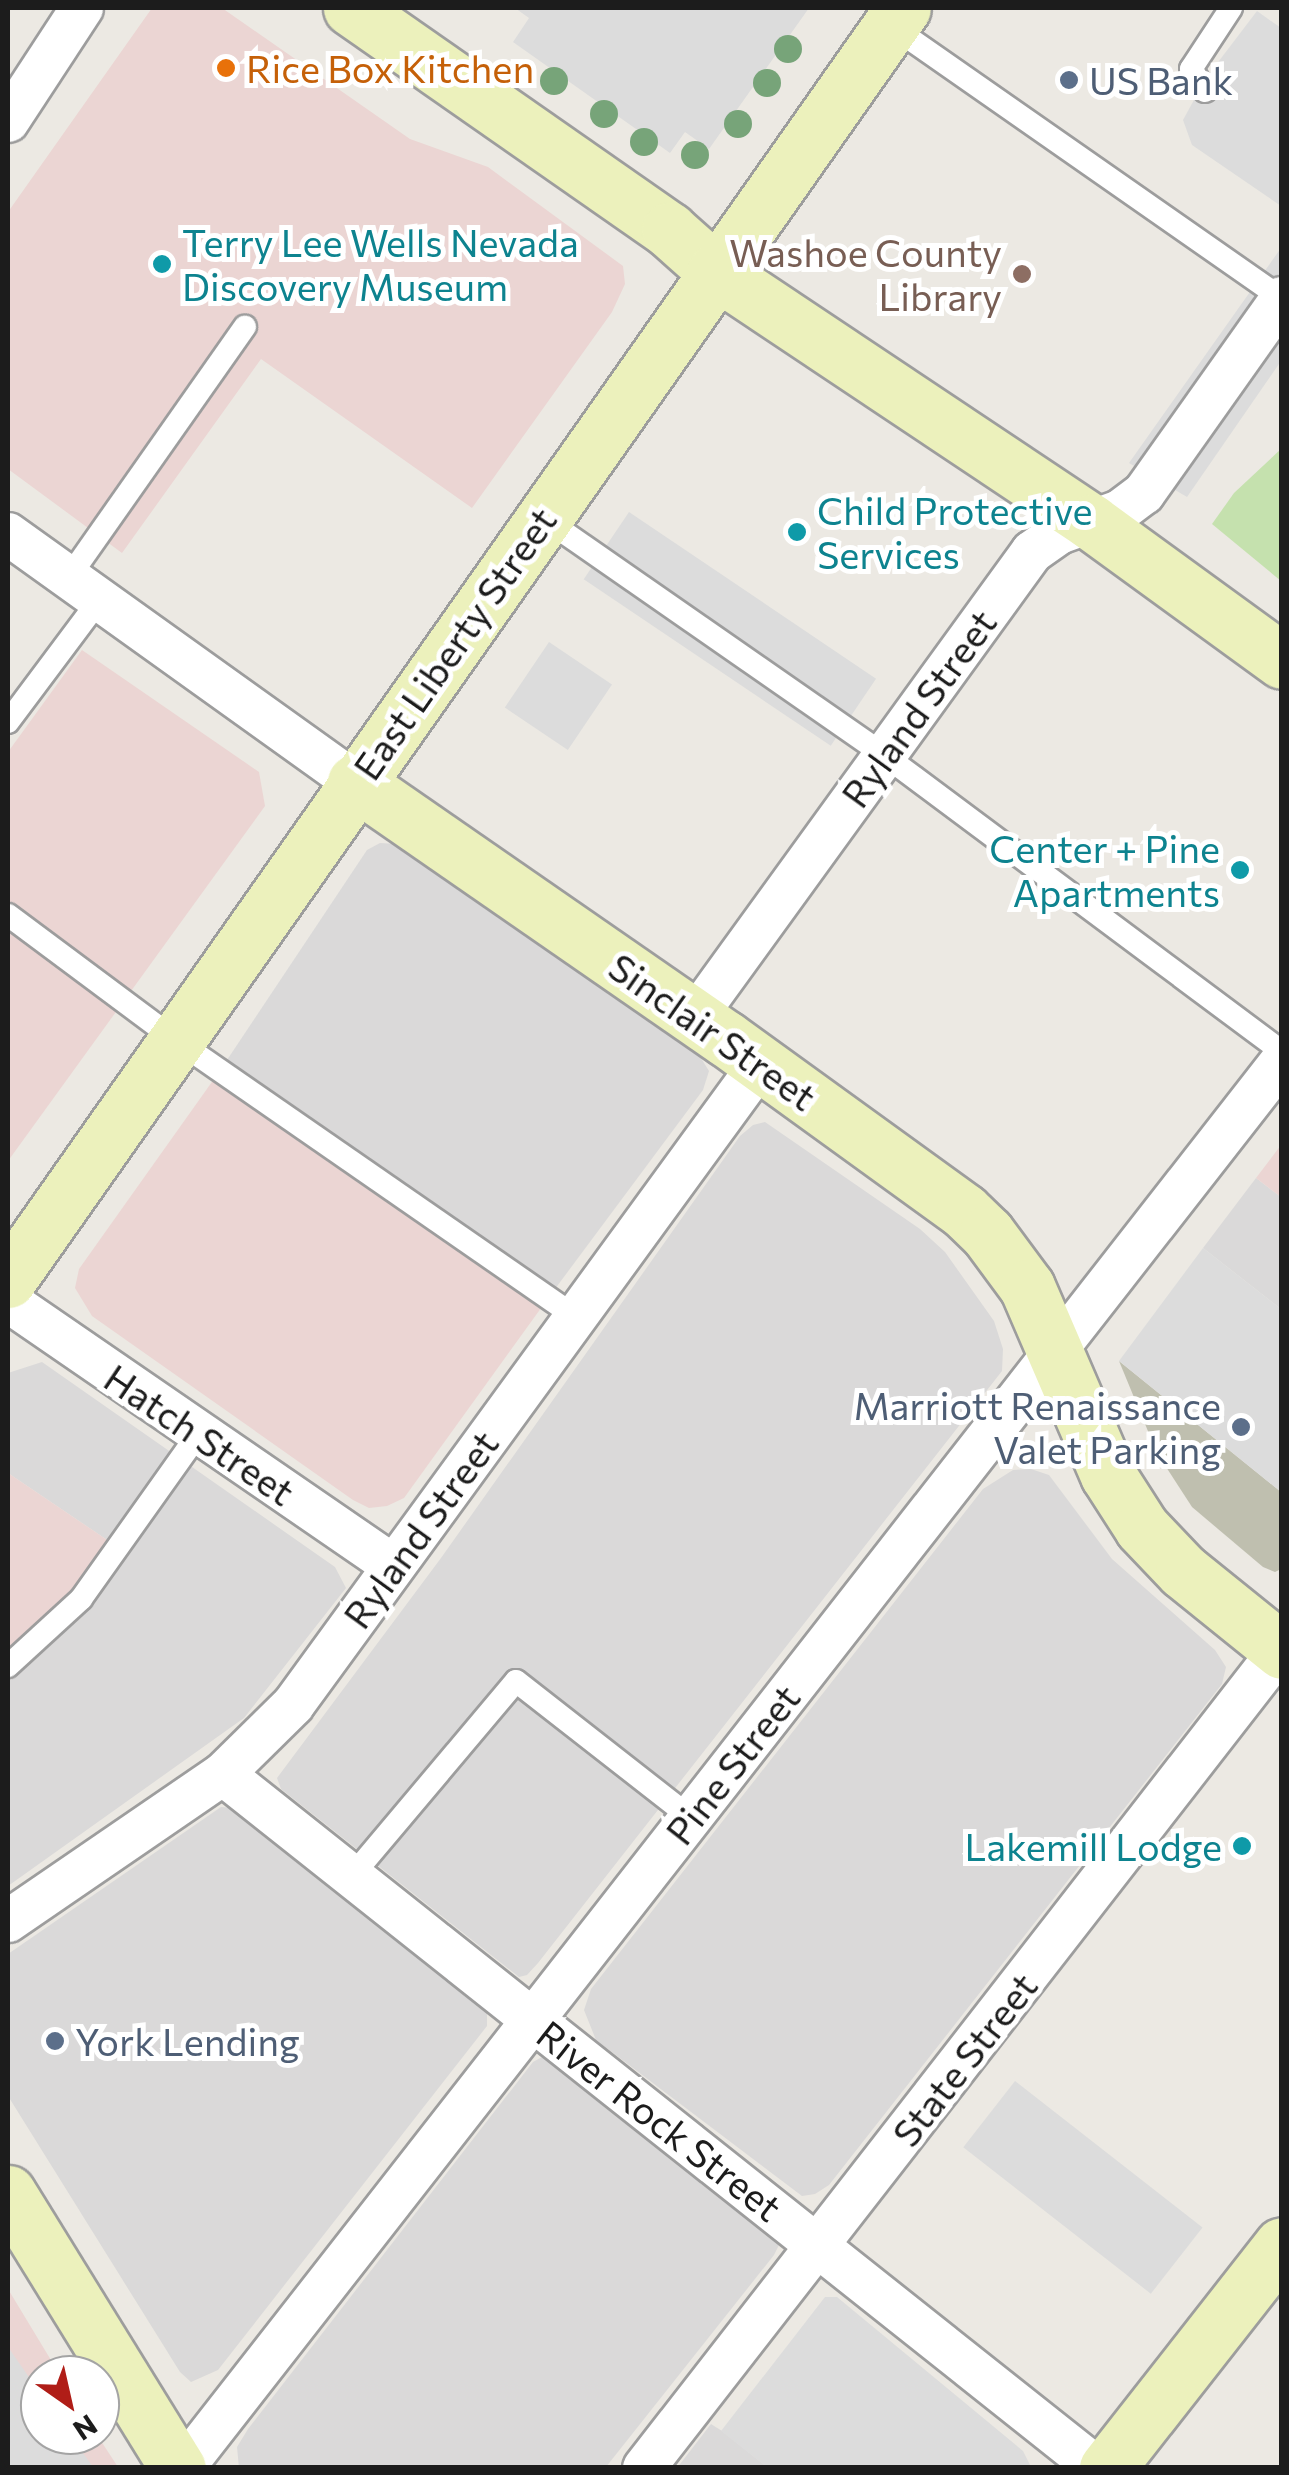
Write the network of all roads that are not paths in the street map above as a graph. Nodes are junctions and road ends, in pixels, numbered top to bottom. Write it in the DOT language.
graph roads {
  1 [pos="82,8"];
  2 [pos="351,8"];
  3 [pos="1230,8"];
  4 [pos="896,16"];
  5 [pos="1205,91"];
  6 [pos="8,120"];
  7 [pos="716,271"];
  8 [pos="1281,298"];
  9 [pos="246,327"];
  10 [pos="542,517"];
  11 [pos="1091,522"];
  12 [pos="8,534"];
  13 [pos="85,588"];
  14 [pos="1282,661"];
  15 [pos="8,722"];
  16 [pos="884,755"];
  17 [pos="355,782"];
  18 [pos="8,915"];
  19 [pos="695,1017"];
  20 [pos="174,1038"];
  21 [pos="1282,1052"];
  22 [pos="1282,1060"];
  23 [pos="761,1064"];
  24 [pos="8,1280"];
  25 [pos="8,1301"];
  26 [pos="575,1316"];
  27 [pos="1056,1350"];
  28 [pos="198,1433"];
  29 [pos="393,1566"];
  30 [pos="1281,1650"];
  31 [pos="8,1666"];
  32 [pos="223,1774"];
  33 [pos="690,1817"];
  34 [pos="352,1877"];
  35 [pos="8,1921"];
  36 [pos="531,2020"];
  37 [pos="8,2193"];
  38 [pos="820,2244"];
  39 [pos="1282,2245"];
  40 [pos="180,2468"];
  41 [pos="644,2468"];
  42 [pos="1097,2468"];
  43 [pos="1108,2468"];
  1 -- 6 [label="street"];
  2 -- 7 [label="street"];
  3 -- 5 [label="lane"];
  4 -- 7 [label="street, East Liberty Street"];
  4 -- 8 [label="lane"];
  7 -- 10 [label="street, East Liberty Street"];
  7 -- 11 [label="street"];
  8 -- 11 [label="street, Ryland Street"];
  9 -- 13 [label="lane"];
  10 -- 16 [label="lane"];
  10 -- 17 [label="street, East Liberty Street"];
  11 -- 14 [label="street"];
  11 -- 16 [label="street, Ryland Street"];
  12 -- 13 [label="street, Sinclair Street"];
  13 -- 15 [label="lane"];
  13 -- 17 [label="street, Sinclair Street"];
  16 -- 19 [label="street, Ryland Street"];
  16 -- 21 [label="lane"];
  17 -- 19 [label="street, Sinclair Street"];
  17 -- 20 [label="street, East Liberty Street"];
  18 -- 20 [label="lane"];
  19 -- 23 [label="street, Sinclair Street"];
  20 -- 24 [label="street, East Liberty Street"];
  20 -- 26 [label="lane"];
  22 -- 27 [label="street, Pine Street"];
  23 -- 26 [label="street, Ryland Street"];
  23 -- 27 [label="street, Sinclair Street"];
  25 -- 28 [label="street, Hatch Street"];
  26 -- 29 [label="street, Ryland Street"];
  27 -- 30 [label="street, Sinclair Street"];
  27 -- 33 [label="street, Pine Street"];
  28 -- 29 [label="street, Hatch Street"];
  28 -- 31 [label="lane"];
  29 -- 32 [label="street, Ryland Street"];
  30 -- 38 [label="street, State Street"];
  32 -- 34 [label="street, River Rock Street"];
  32 -- 35 [label="street, Ryland Street"];
  33 -- 34 [label="lane"];
  33 -- 36 [label="street, Pine Street"];
  34 -- 36 [label="street, River Rock Street"];
  36 -- 38 [label="street, River Rock Street"];
  36 -- 40 [label="street, Pine Street"];
  37 -- 40 [label="street"];
  38 -- 41 [label="street, State Street"];
  38 -- 42 [label="street, River Rock Street"];
  39 -- 43 [label="street"];
}
